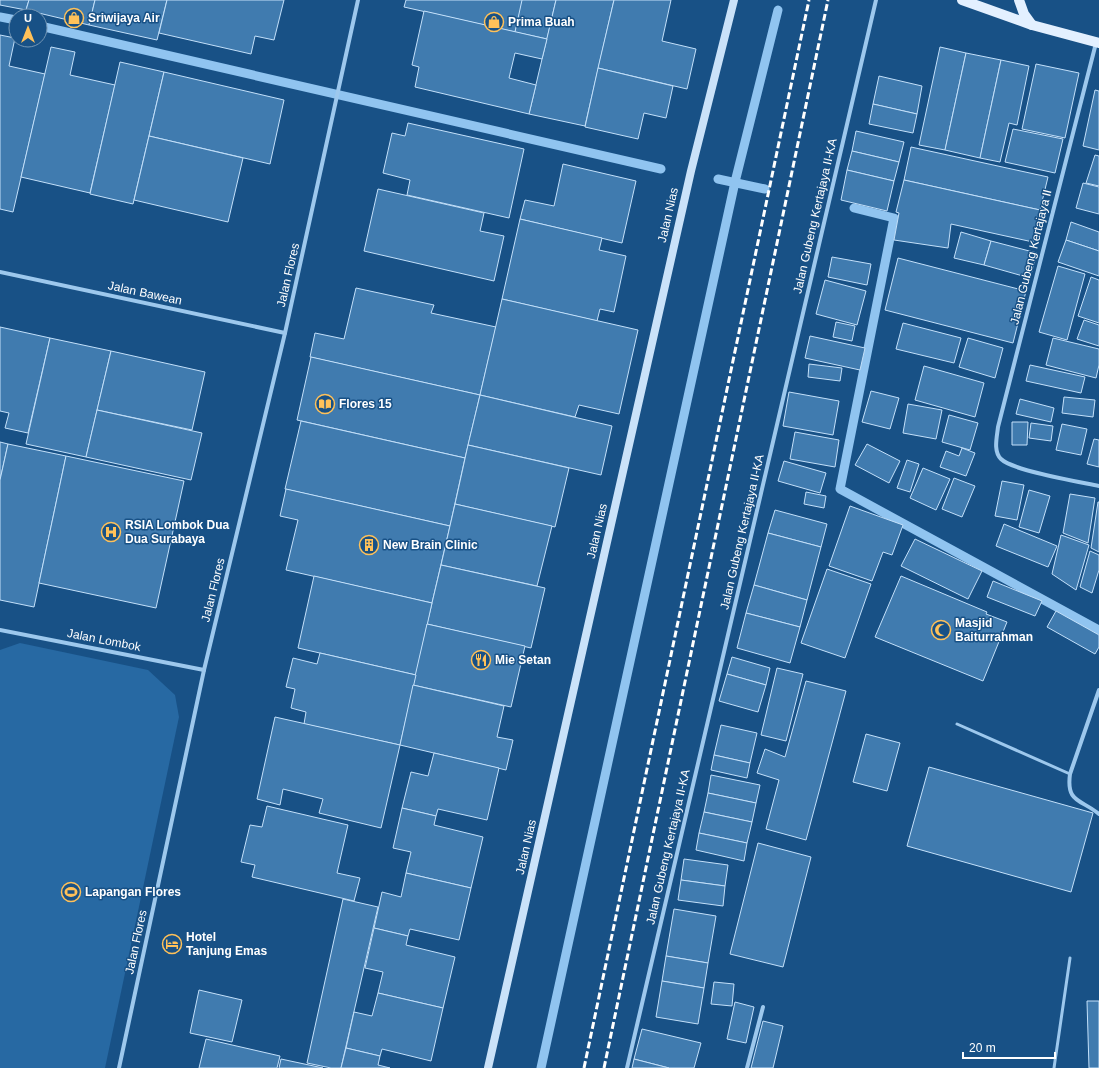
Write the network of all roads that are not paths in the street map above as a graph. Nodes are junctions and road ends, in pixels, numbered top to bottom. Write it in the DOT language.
graph roads {
  1 [pos="358,0"];
  2 [pos="734,0"];
  3 [pos="876,0"];
  4 [pos="962,0"];
  5 [pos="1018,0"];
  6 [pos="1032,25"];
  7 [pos="1098,43"];
  8 [pos="0,272"];
  9 [pos="285,333"];
  10 [pos="1099,486"];
  11 [pos="0,630"];
  12 [pos="204,670"];
  13 [pos="1099,690"];
  14 [pos="957,724"];
  15 [pos="1070,774"];
  16 [pos="1099,814"];
  17 [pos="1070,958"];
  18 [pos="763,1007"];
  19 [pos="119,1068"];
  20 [pos="488,1068"];
  21 [pos="628,1068"];
  22 [pos="747,1068"];
  23 [pos="1054,1068"];
  1 -- 9 [label="street, Jalan Flores"];
  2 -- 20 [label="street, Jalan Nias"];
  3 -- 21 [label="street, Jalan Gubeng Kertajaya II-KA"];
  4 -- 6 [label="main road"];
  5 -- 6 [label="main road"];
  6 -- 7 [label="main road"];
  7 -- 10 [label="street, Jalan Gubeng Kertajaya II"];
  8 -- 9 [label="street, Jalan Bawean"];
  9 -- 12 [label="street, Jalan Flores"];
  11 -- 12 [label="street, Jalan Lombok"];
  12 -- 19 [label="street, Jalan Flores"];
  13 -- 15 [label="street"];
  14 -- 15 [label="lane"];
  15 -- 16 [label="street"];
  17 -- 23 [label="lane"];
  18 -- 22 [label="street"];
}
